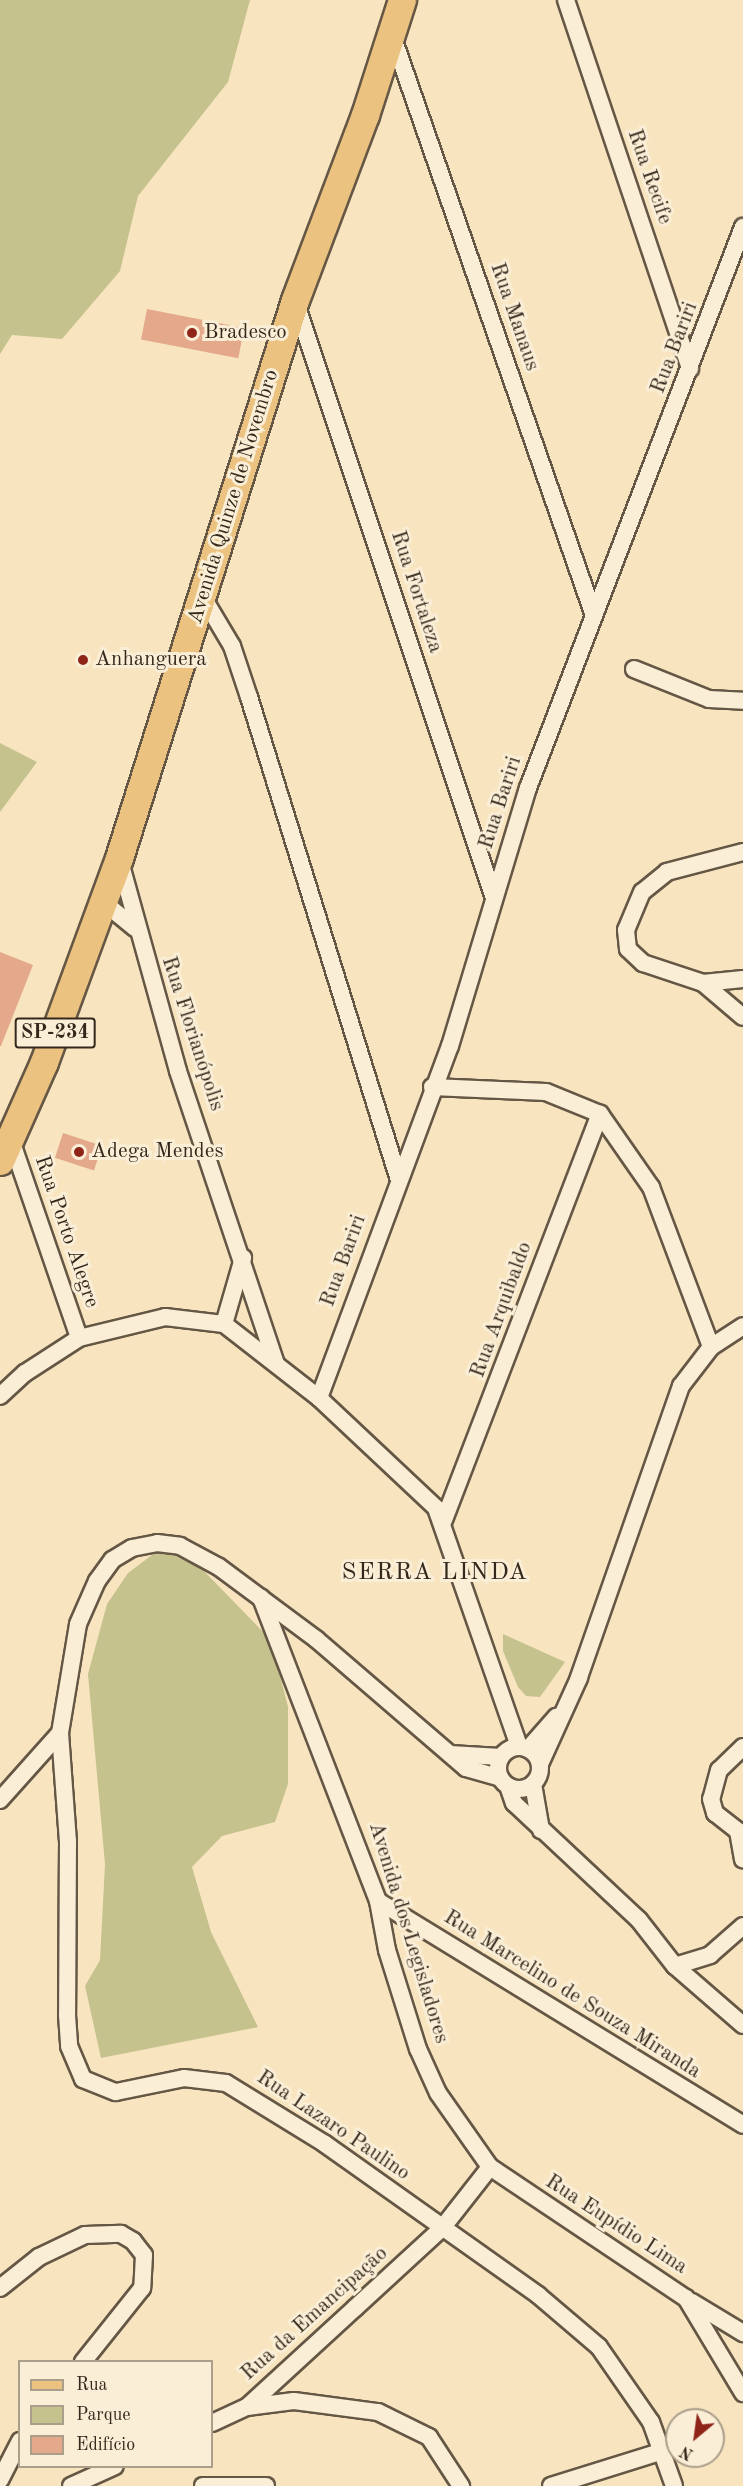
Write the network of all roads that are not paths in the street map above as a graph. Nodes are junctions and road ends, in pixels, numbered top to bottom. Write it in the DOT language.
graph roads {
  1 [pos="402,0"];
  2 [pos="566,0"];
  3 [pos="392,35"];
  4 [pos="743,227"];
  5 [pos="295,300"];
  6 [pos="690,369"];
  7 [pos="204,599"];
  8 [pos="593,613"];
  9 [pos="634,669"];
  10 [pos="743,701"];
  11 [pos="743,852"];
  12 [pos="119,858"];
  13 [pos="494,898"];
  14 [pos="102,901"];
  15 [pos="135,928"];
  16 [pos="743,979"];
  17 [pos="703,983"];
  18 [pos="743,1017"];
  19 [pos="432,1087"];
  20 [pos="600,1114"];
  21 [pos="5,1151"];
  22 [pos="398,1177"];
  23 [pos="244,1255"];
  24 [pos="224,1324"];
  25 [pos="743,1326"];
  26 [pos="79,1338"];
  27 [pos="711,1347"];
  28 [pos="276,1364"];
  29 [pos="0,1396"];
  30 [pos="319,1398"];
  31 [pos="444,1520"];
  32 [pos="261,1598"];
  33 [pos="570,1700"];
  34 [pos="60,1733"];
  35 [pos="743,1746"];
  36 [pos="513,1751"];
  37 [pos="450,1754"];
  38 [pos="540,1764"];
  39 [pos="504,1782"];
  40 [pos="533,1784"];
  41 [pos="0,1800"];
  42 [pos="541,1830"];
  43 [pos="740,1830"];
  44 [pos="743,1860"];
  45 [pos="378,1901"];
  46 [pos="743,1926"];
  47 [pos="675,1966"];
  48 [pos="743,2025"];
  49 [pos="743,2125"];
  50 [pos="490,2167"];
  51 [pos="443,2227"];
  52 [pos="0,2288"];
  53 [pos="686,2298"];
  54 [pos="743,2333"];
  55 [pos="84,2360"];
  56 [pos="743,2393"];
  57 [pos="248,2407"];
  58 [pos="213,2423"];
  59 [pos="18,2445"];
  60 [pos="663,2451"];
  61 [pos="111,2468"];
  62 [pos="0,2480"];
  63 [pos="71,2486"];
  64 [pos="203,2486"];
  65 [pos="266,2486"];
  66 [pos="461,2486"];
  67 [pos="551,2486"];
  68 [pos="674,2486"];
  1 -- 3 [label="main road, Avenida Quinze de Novembro / SP-234"];
  2 -- 6 [label="street, Rua Recife"];
  3 -- 5 [label="main road, Avenida Quinze de Novembro / SP-234"];
  3 -- 8 [label="street, Rua Manaus"];
  4 -- 6 [label="street, Rua Bariri"];
  5 -- 7 [label="main road, Avenida Quinze de Novembro / SP-234"];
  5 -- 13 [label="street, Rua Fortaleza"];
  6 -- 8 [label="street, Rua Bariri"];
  7 -- 12 [label="main road, Avenida Quinze de Novembro / SP-234"];
  7 -- 22 [label="street"];
  8 -- 13 [label="street, Rua Bariri"];
  9 -- 10 [label="street"];
  11 -- 17 [label="street"];
  12 -- 14 [label="main road, Avenida Quinze de Novembro / SP-234"];
  12 -- 15 [label="street, Rua Florianópolis"];
  13 -- 19 [label="street, Rua Bariri"];
  14 -- 15 [label="street"];
  14 -- 21 [label="main road, Avenida Quinze de Novembro / SP-234"];
  15 -- 23 [label="street, Rua Florianópolis"];
  16 -- 17 [label="street"];
  17 -- 18 [label="street"];
  19 -- 20 [label="street"];
  19 -- 22 [label="street, Rua Bariri"];
  20 -- 27 [label="street"];
  20 -- 31 [label="street, Rua Arquibaldo"];
  21 -- 26 [label="street, Rua Porto Alegre"];
  22 -- 30 [label="street, Rua Bariri"];
  23 -- 24 [label="street"];
  23 -- 28 [label="street, Rua Florianópolis"];
  24 -- 26 [label="street"];
  24 -- 28 [label="street"];
  25 -- 27 [label="street"];
  26 -- 29 [label="street"];
  27 -- 33 [label="street"];
  28 -- 30 [label="street"];
  30 -- 31 [label="street"];
  31 -- 36 [label="street"];
  32 -- 34 [label="street, Rua Lazaro Paulino"];
  32 -- 37 [label="street, Rua Lazaro Paulino"];
  32 -- 45 [label="street, Avenida dos Legisladores"];
  33 -- 36 [label="street"];
  33 -- 38 [label="street"];
  34 -- 41 [label="street"];
  34 -- 51 [label="street, Rua Lazaro Paulino"];
  35 -- 43 [label="street"];
  36 -- 37 [label="street"];
  36 -- 38 [label="street"];
  36 -- 39 [label="street"];
  37 -- 39 [label="street, Rua Lazaro Paulino"];
  38 -- 40 [label="street"];
  39 -- 40 [label="street"];
  39 -- 42 [label="street"];
  40 -- 42 [label="street"];
  42 -- 47 [label="street"];
  43 -- 44 [label="street"];
  45 -- 49 [label="street, Rua Marcelino de Souza Miranda"];
  45 -- 50 [label="street, Avenida dos Legisladores"];
  46 -- 47 [label="street"];
  47 -- 48 [label="street"];
  50 -- 51 [label="street"];
  50 -- 53 [label="street, Rua Eupídio Lima"];
  51 -- 57 [label="street, Rua da Emancipação"];
  51 -- 60 [label="street, Rua Lazaro Paulino"];
  52 -- 55 [label="street"];
  53 -- 54 [label="street"];
  53 -- 56 [label="street, Rua Eupídio Lima"];
  57 -- 58 [label="street, Rua da Emancipação"];
  57 -- 66 [label="street"];
  59 -- 62 [label="street"];
  60 -- 67 [label="street"];
  60 -- 68 [label="street, Rua Lazaro Paulino"];
  61 -- 63 [label="street"];
  64 -- 65 [label="street"];
}
